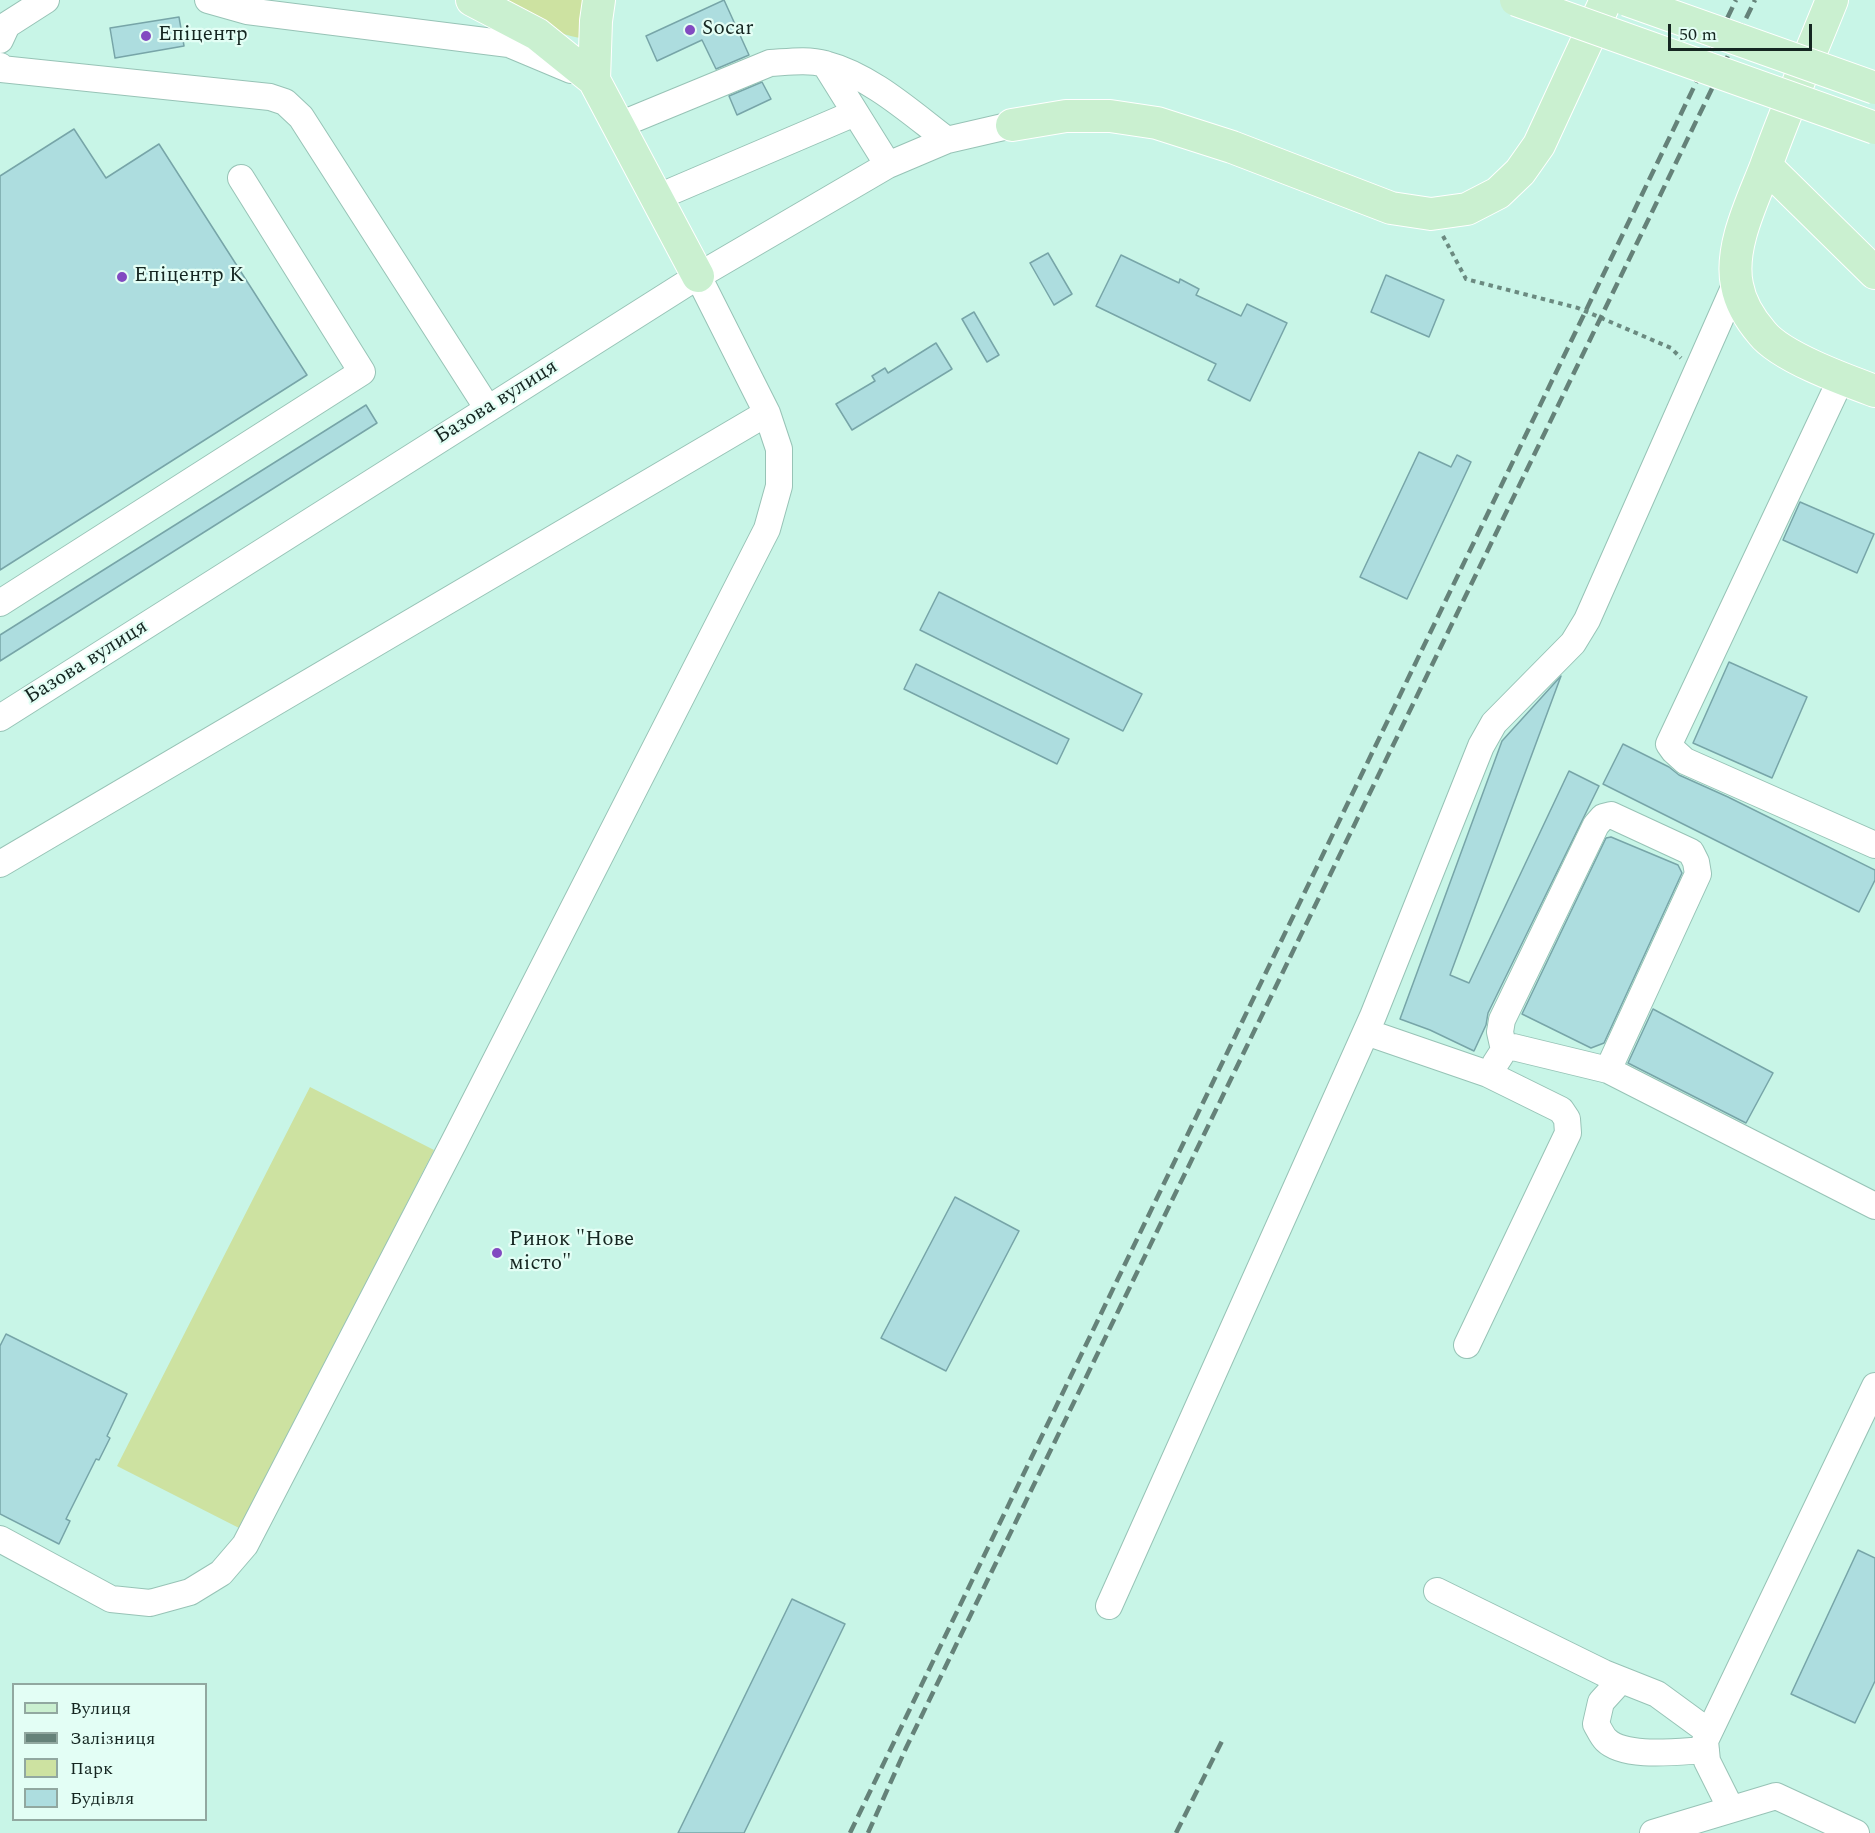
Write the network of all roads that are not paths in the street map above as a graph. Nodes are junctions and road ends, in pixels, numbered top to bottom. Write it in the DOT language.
graph roads {
  1 [pos="46,0"];
  2 [pos="208,0"];
  3 [pos="472,0"];
  4 [pos="599,0"];
  5 [pos="1516,0"];
  6 [pos="1606,0"];
  7 [pos="1620,0"];
  8 [pos="1627,0"];
  9 [pos="1852,0"];
  10 [pos="1827,13"];
  11 [pos="0,40"];
  12 [pos="825,64"];
  13 [pos="1,67"];
  14 [pos="594,80"];
  15 [pos="1571,80"];
  16 [pos="1875,88"];
  17 [pos="855,113"];
  18 [pos="1012,125"];
  19 [pos="617,126"];
  20 [pos="1875,128"];
  21 [pos="947,140"];
  22 [pos="888,165"];
  23 [pos="1766,166"];
  24 [pos="241,178"];
  25 [pos="656,198"];
  26 [pos="1875,273"];
  27 [pos="698,276"];
  28 [pos="1736,283"];
  29 [pos="1841,378"];
  30 [pos="1875,391"];
  31 [pos="488,409"];
  32 [pos="767,413"];
  33 [pos="0,603"];
  34 [pos="0,718"];
  35 [pos="1875,845"];
  36 [pos="0,864"];
  37 [pos="1366,1032"];
  38 [pos="1504,1050"];
  39 [pos="1608,1070"];
  40 [pos="1488,1074"];
  41 [pos="1875,1206"];
  42 [pos="1467,1346"];
  43 [pos="1875,1386"];
  44 [pos="0,1539"];
  45 [pos="1437,1591"];
  46 [pos="1109,1606"];
  47 [pos="1622,1680"];
  48 [pos="1708,1741"];
  49 [pos="1731,1809"];
  50 [pos="1692,1826"];
  51 [pos="1653,1833"];
  52 [pos="1856,1833"];
  1 -- 11 [label="street"];
  2 -- 14 [label="street"];
  3 -- 14 [label="main road"];
  4 -- 14 [label="main road"];
  5 -- 20 [label="main road, bridge"];
  6 -- 15 [label="main road"];
  7 -- 15 [label="main road"];
  8 -- 16 [label="main road, bridge"];
  9 -- 10 [label="main road"];
  10 -- 23 [label="main road"];
  12 -- 17 [label="street"];
  12 -- 19 [label="street"];
  12 -- 21 [label="street"];
  13 -- 31 [label="street"];
  14 -- 19 [label="main road"];
  15 -- 18 [label="main road"];
  17 -- 22 [label="street"];
  17 -- 25 [label="street"];
  18 -- 21 [label="street, Базова вулиця"];
  19 -- 25 [label="main road"];
  21 -- 22 [label="street, Базова вулиця"];
  22 -- 27 [label="street, Базова вулиця"];
  23 -- 26 [label="main road"];
  23 -- 28 [label="main road"];
  24 -- 33 [label="street"];
  25 -- 27 [label="main road"];
  27 -- 31 [label="street, Базова вулиця"];
  27 -- 32 [label="street"];
  28 -- 29 [label="main road"];
  28 -- 37 [label="street"];
  29 -- 30 [label="main road"];
  29 -- 35 [label="street"];
  31 -- 34 [label="street, Базова вулиця"];
  32 -- 36 [label="street"];
  32 -- 44 [label="street"];
  37 -- 40 [label="street"];
  37 -- 46 [label="street"];
  38 -- 39 [label="street"];
  38 -- 39 [label="street"];
  38 -- 40 [label="street"];
  39 -- 41 [label="street"];
  40 -- 42 [label="street"];
  43 -- 48 [label="street"];
  45 -- 47 [label="street"];
  47 -- 48 [label="street"];
  47 -- 48 [label="street"];
  48 -- 49 [label="street"];
  49 -- 50 [label="street"];
  49 -- 52 [label="street"];
  50 -- 51 [label="street"];
}
